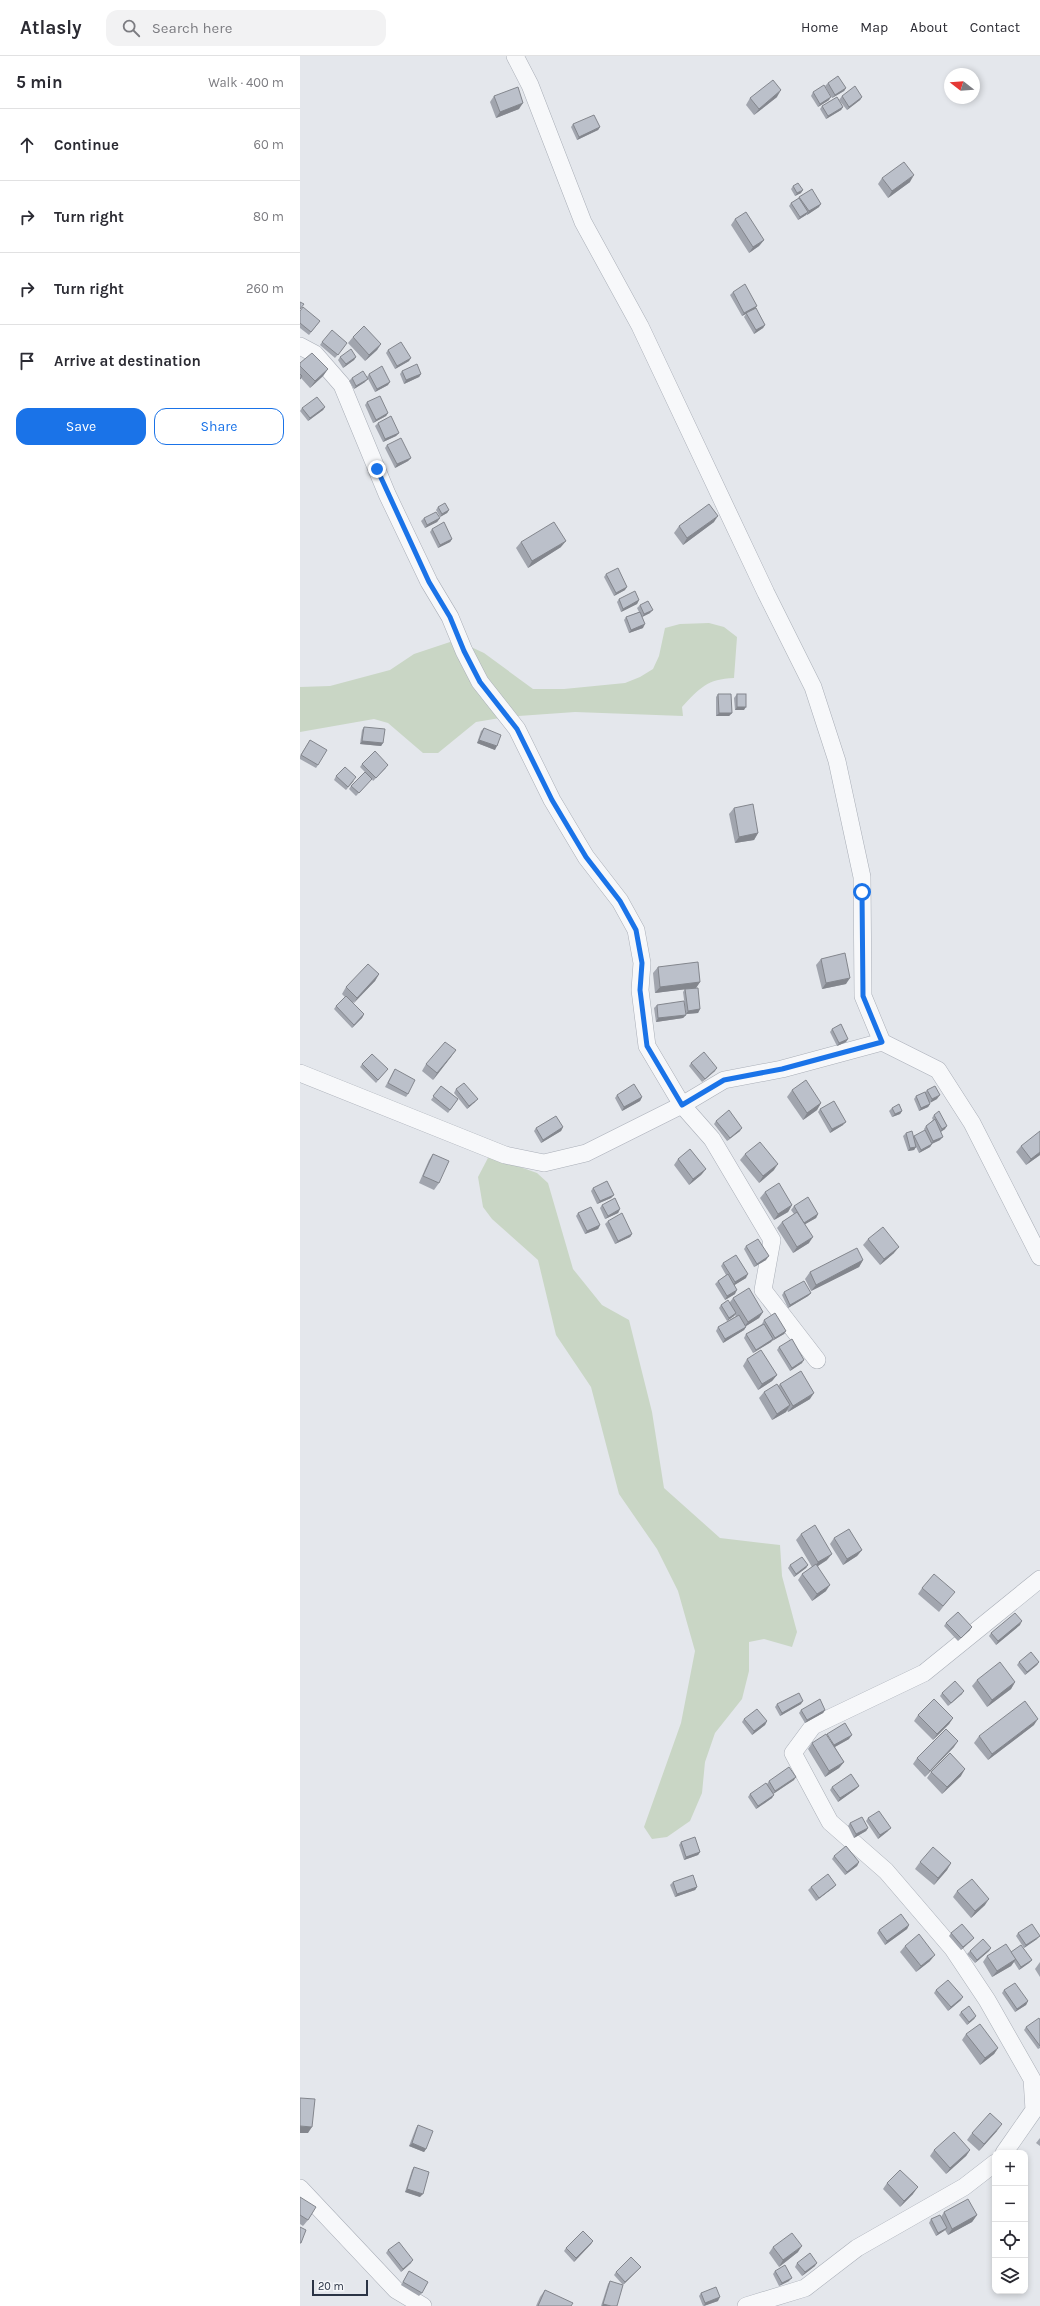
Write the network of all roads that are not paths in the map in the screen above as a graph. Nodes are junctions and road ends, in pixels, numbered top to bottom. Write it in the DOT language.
graph roads {
  1 [pos="515,56"];
  2 [pos="300,346"];
  3 [pos="882,1042"];
  4 [pos="300,1073"];
  5 [pos="682,1105"];
  6 [pos="1040,1257"];
  7 [pos="817,1360"];
  8 [pos="1040,1579"];
  9 [pos="1006,2150"];
  10 [pos="992,2165"];
  11 [pos="300,2188"];
  12 [pos="423,2306"];
  13 [pos="746,2306"];
  1 -- 3 [label="street"];
  2 -- 5 [label="street"];
  3 -- 5 [label="street"];
  3 -- 6 [label="street"];
  4 -- 5 [label="street"];
  5 -- 7 [label="street"];
  8 -- 9 [label="street"];
  10 -- 13 [label="street"];
  11 -- 12 [label="street"];
}
